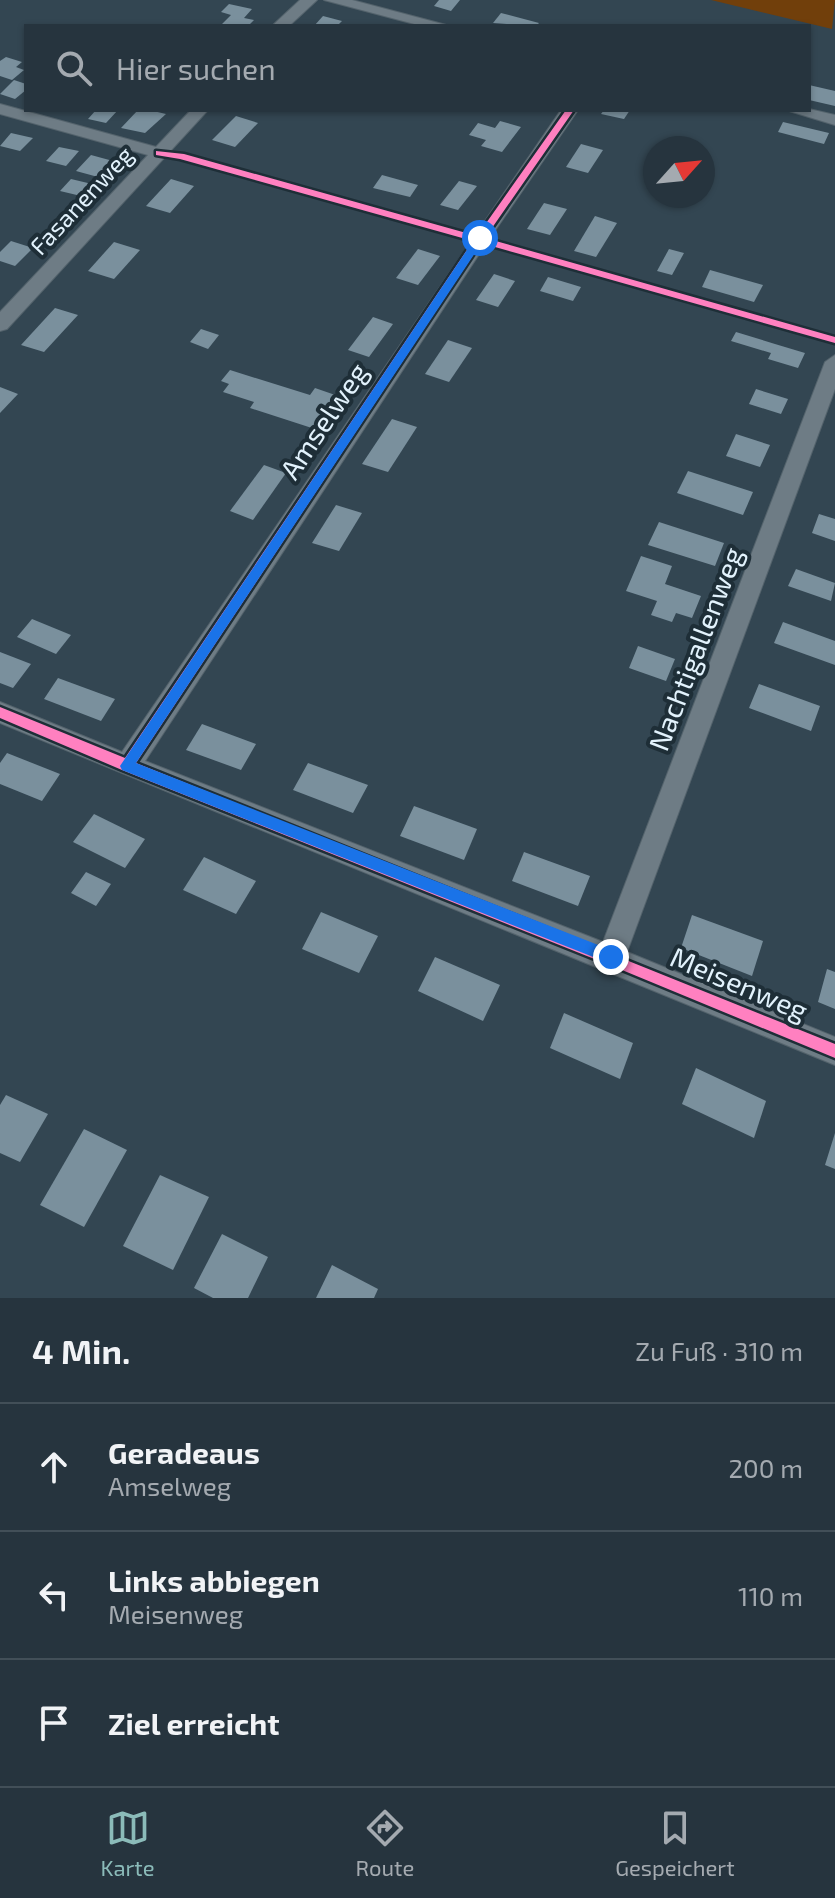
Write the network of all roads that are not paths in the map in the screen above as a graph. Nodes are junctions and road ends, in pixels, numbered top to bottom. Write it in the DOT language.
graph roads {
  1 [pos="309,0"];
  2 [pos="332,0"];
  3 [pos="282,24"];
  4 [pos="434,24"];
  5 [pos="0,109"];
  6 [pos="198,112"];
  7 [pos="569,112"];
  8 [pos="802,112"];
  9 [pos="835,120"];
  10 [pos="159,153"];
  11 [pos="0,324"];
  12 [pos="835,362"];
  13 [pos="0,712"];
  14 [pos="127,766"];
  15 [pos="611,957"];
  16 [pos="835,1051"];
  1 -- 3 [label="street"];
  2 -- 4 [label="street"];
  5 -- 10 [label="street"];
  6 -- 10 [label="street, Fasanenweg"];
  7 -- 14 [label="street, Amselweg"];
  8 -- 9 [label="street"];
  10 -- 11 [label="street, Fasanenweg"];
  12 -- 15 [label="street, Nachtigallenweg"];
  13 -- 14 [label="street, Meisenweg"];
  14 -- 15 [label="street, Meisenweg"];
  15 -- 16 [label="street, Meisenweg"];
}
